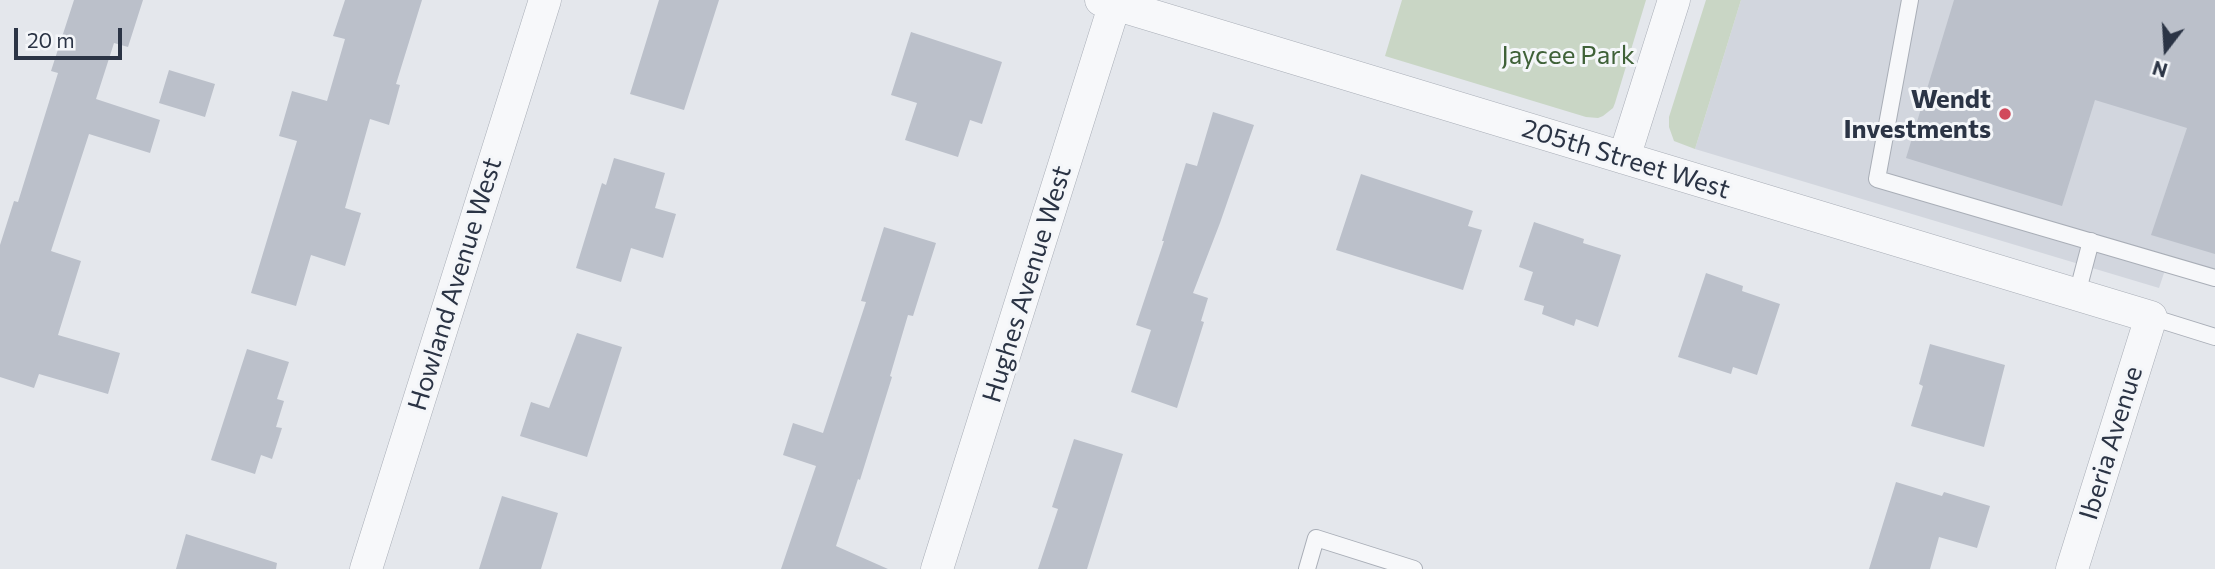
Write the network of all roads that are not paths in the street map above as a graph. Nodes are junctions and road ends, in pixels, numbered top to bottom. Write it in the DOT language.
graph roads {
  1 [pos="545,0"];
  2 [pos="1674,0"];
  3 [pos="1910,0"];
  4 [pos="1111,2"];
  5 [pos="1624,158"];
  6 [pos="2091,241"];
  7 [pos="2215,278"];
  8 [pos="2077,294"];
  9 [pos="2151,317"];
  10 [pos="2215,337"];
  11 [pos="366,569"];
  12 [pos="937,569"];
  13 [pos="1307,569"];
  14 [pos="1414,569"];
  15 [pos="2072,569"];
  1 -- 11 [label="street, Howland Avenue West"];
  2 -- 5 [label="street"];
  3 -- 6 [label="lane"];
  4 -- 5 [label="street, 205th Street West"];
  4 -- 12 [label="street, Hughes Avenue West"];
  5 -- 8 [label="street, 205th Street West"];
  6 -- 7 [label="lane"];
  6 -- 8 [label="lane"];
  8 -- 9 [label="street, 205th Street West"];
  9 -- 10 [label="lane"];
  9 -- 15 [label="street, Iberia Avenue"];
  13 -- 14 [label="lane"];
}
